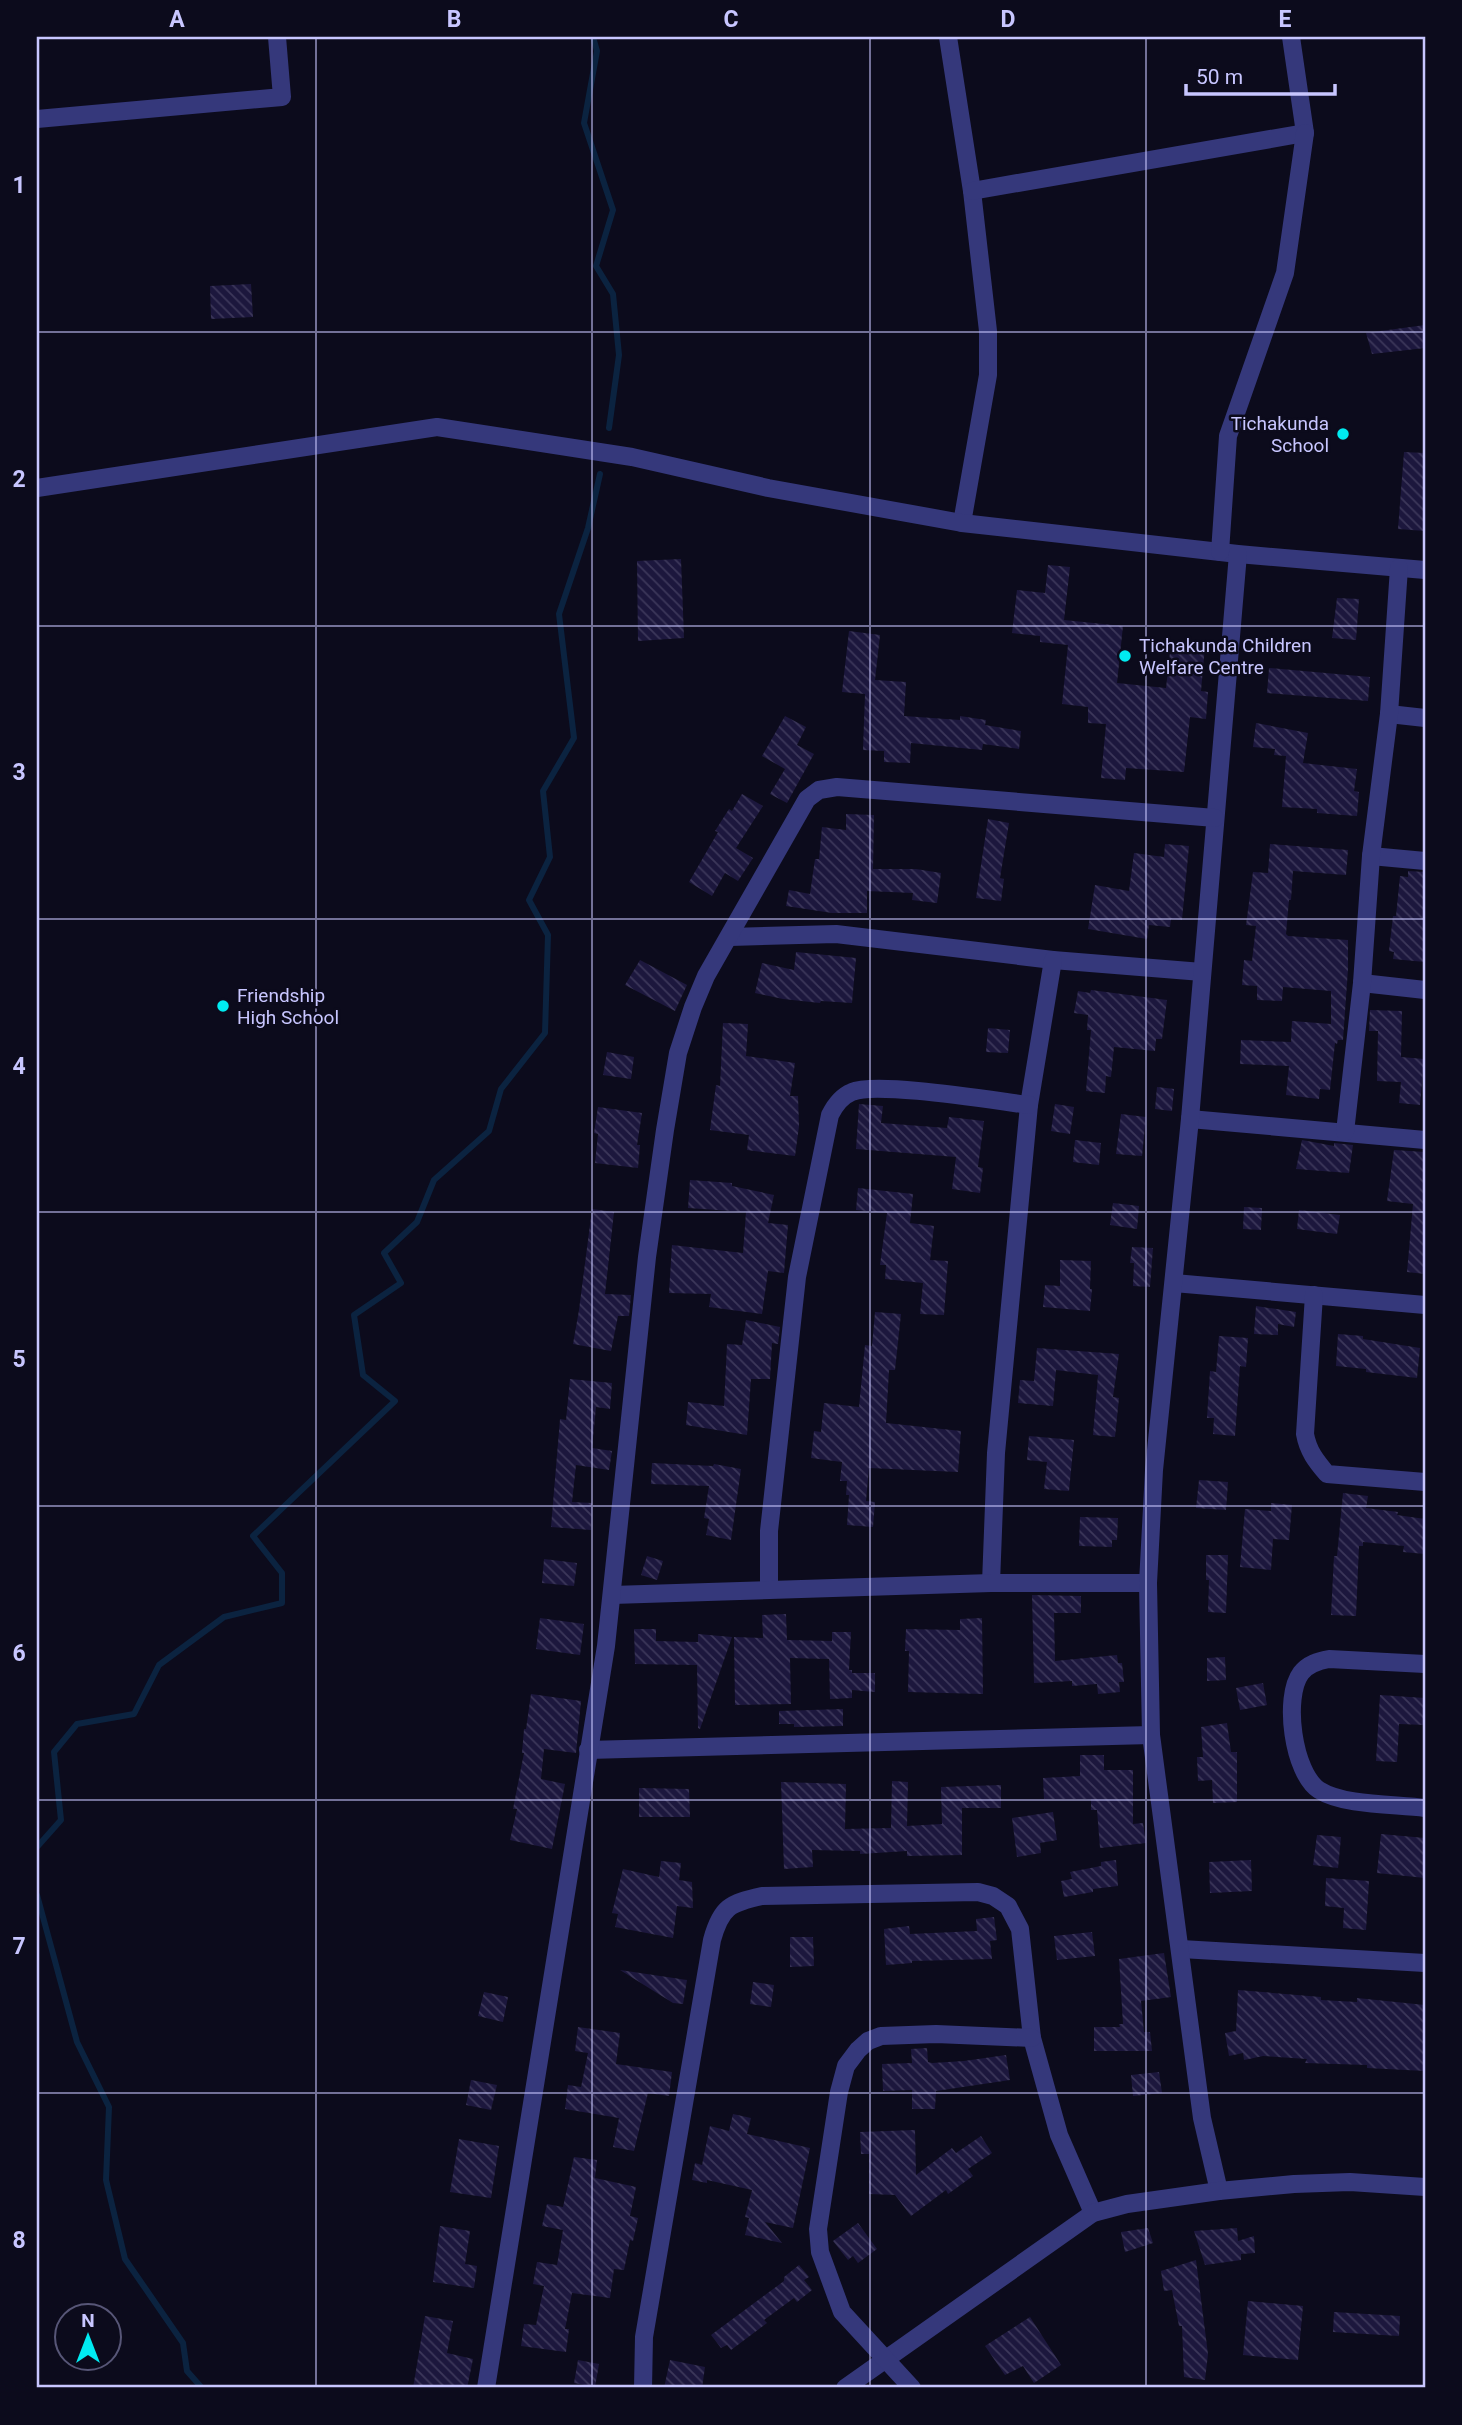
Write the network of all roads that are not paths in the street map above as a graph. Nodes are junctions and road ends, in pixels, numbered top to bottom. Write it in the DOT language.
graph roads {
  1 [pos="277,37"];
  2 [pos="948,37"];
  3 [pos="1291,37"];
  4 [pos="37,119"];
  5 [pos="1304,133"];
  6 [pos="972,191"];
  7 [pos="37,488"];
  8 [pos="962,523"];
  9 [pos="1220,552"];
  10 [pos="1238,554"];
  11 [pos="1399,568"];
  12 [pos="1425,570"];
  13 [pos="1389,715"];
  14 [pos="1425,718"];
  15 [pos="1215,818"];
  16 [pos="1371,856"];
  17 [pos="1425,861"];
  18 [pos="730,937"];
  19 [pos="1052,960"];
  20 [pos="1202,972"];
  21 [pos="1362,983"];
  22 [pos="1425,990"];
  23 [pos="1029,1105"];
  24 [pos="1190,1119"];
  25 [pos="1345,1132"];
  26 [pos="1425,1140"];
  27 [pos="1174,1283"];
  28 [pos="1314,1295"];
  29 [pos="1425,1305"];
  30 [pos="1425,1482"];
  31 [pos="991,1583"];
  32 [pos="1148,1583"];
  33 [pos="769,1588"];
  34 [pos="612,1595"];
  35 [pos="1425,1664"];
  36 [pos="1151,1735"];
  37 [pos="588,1750"];
  38 [pos="1425,1808"];
  39 [pos="1181,1949"];
  40 [pos="1425,1963"];
  41 [pos="1032,2038"];
  42 [pos="1425,2187"];
  43 [pos="1219,2191"];
  44 [pos="1093,2213"];
  45 [pos="883,2359"];
  46 [pos="485,2388"];
  47 [pos="643,2388"];
  48 [pos="845,2388"];
  49 [pos="912,2388"];
  1 -- 4 [label="street"];
  2 -- 6 [label="street"];
  3 -- 5 [label="street"];
  5 -- 6 [label="street"];
  5 -- 9 [label="street"];
  6 -- 8 [label="street"];
  7 -- 8 [label="street"];
  8 -- 9 [label="street"];
  9 -- 10 [label="street"];
  10 -- 11 [label="street"];
  10 -- 15 [label="street"];
  11 -- 12 [label="street"];
  11 -- 13 [label="street"];
  13 -- 14 [label="street"];
  13 -- 16 [label="street"];
  15 -- 18 [label="street"];
  15 -- 20 [label="street"];
  16 -- 17 [label="street"];
  16 -- 21 [label="street"];
  18 -- 19 [label="street"];
  18 -- 34 [label="street"];
  19 -- 20 [label="street"];
  19 -- 23 [label="street"];
  20 -- 24 [label="street"];
  21 -- 22 [label="street"];
  21 -- 25 [label="street"];
  23 -- 31 [label="street"];
  23 -- 33 [label="street"];
  24 -- 25 [label="street"];
  24 -- 27 [label="street"];
  25 -- 26 [label="street"];
  27 -- 28 [label="street"];
  27 -- 32 [label="street"];
  28 -- 29 [label="street"];
  28 -- 30 [label="street"];
  31 -- 32 [label="street"];
  31 -- 33 [label="street"];
  32 -- 36 [label="street"];
  33 -- 34 [label="street"];
  34 -- 37 [label="street"];
  35 -- 38 [label="street"];
  36 -- 37 [label="street"];
  36 -- 39 [label="street"];
  37 -- 46 [label="street"];
  39 -- 40 [label="street"];
  39 -- 43 [label="street"];
  41 -- 44 [label="street"];
  41 -- 45 [label="street"];
  41 -- 47 [label="street"];
  42 -- 43 [label="street"];
  43 -- 44 [label="street"];
  44 -- 45 [label="street"];
  45 -- 48 [label="street"];
  45 -- 49 [label="street"];
}
